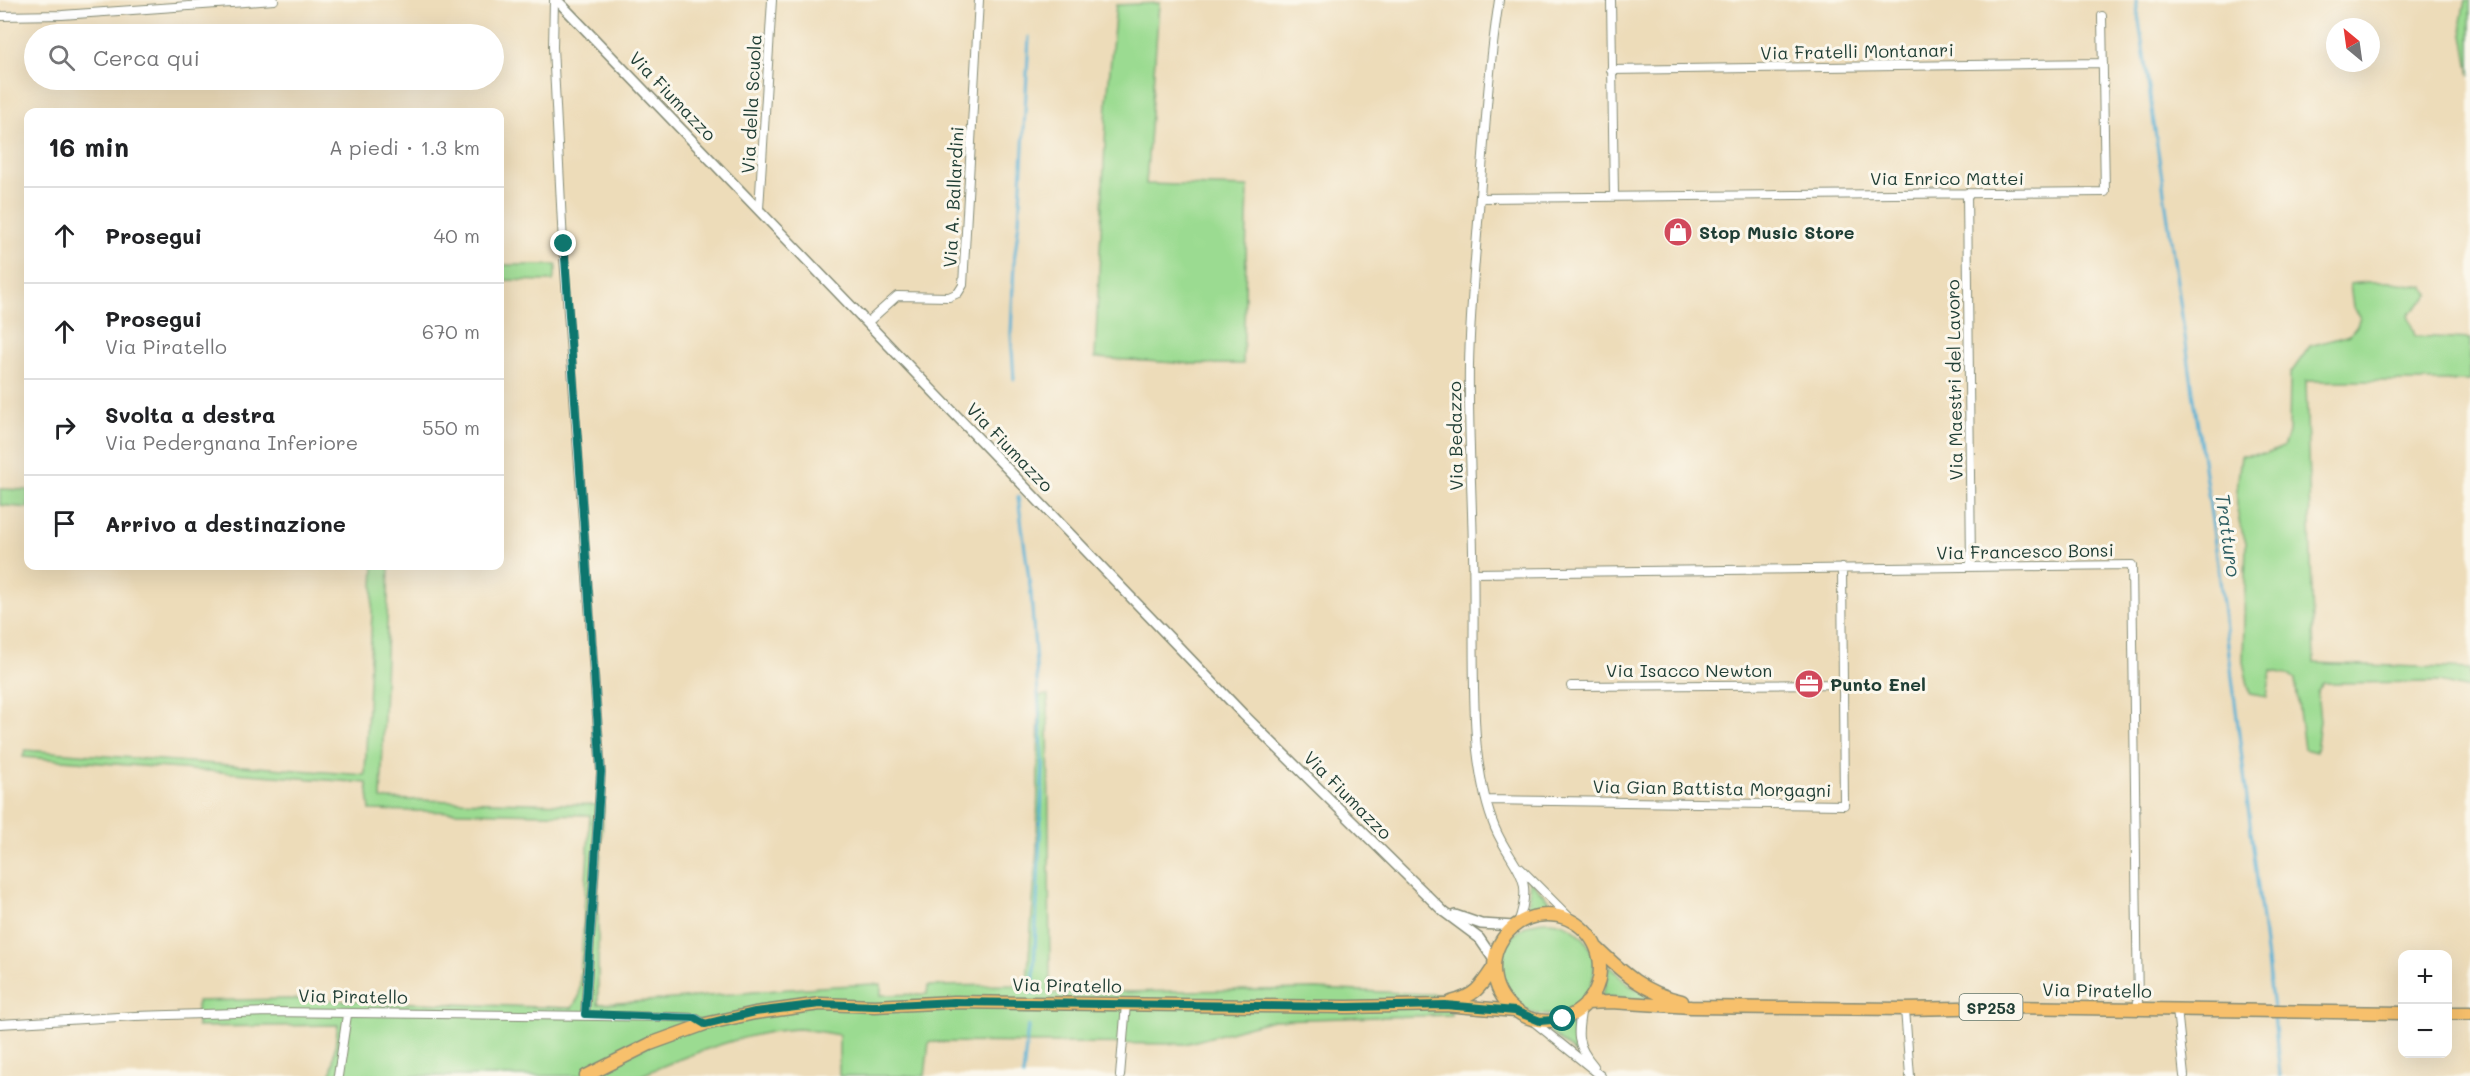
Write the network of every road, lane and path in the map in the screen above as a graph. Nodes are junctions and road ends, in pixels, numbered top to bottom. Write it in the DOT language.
graph roads {
  1 [pos="274,0"];
  2 [pos="556,0"];
  3 [pos="772,0"];
  4 [pos="979,0"];
  5 [pos="1499,0"];
  6 [pos="1611,0"];
  7 [pos="0,15"];
  8 [pos="2102,15"];
  9 [pos="2103,63"];
  10 [pos="1611,70"];
  11 [pos="1966,193"];
  12 [pos="1614,195"];
  13 [pos="1480,198"];
  14 [pos="759,209"];
  15 [pos="868,322"];
  16 [pos="1971,566"];
  17 [pos="1842,568"];
  18 [pos="1474,573"];
  19 [pos="1843,684"];
  20 [pos="1571,686"];
  21 [pos="1486,800"];
  22 [pos="1517,865"];
  23 [pos="1444,912"];
  24 [pos="1574,922"];
  25 [pos="1516,924"];
  26 [pos="1596,948"];
  27 [pos="1493,964"];
  28 [pos="1126,1004"];
  29 [pos="1432,1005"];
  30 [pos="1584,1005"];
  31 [pos="1719,1006"];
  32 [pos="1905,1009"];
  33 [pos="2138,1009"];
  34 [pos="2177,1009"];
  35 [pos="1515,1011"];
  36 [pos="2398,1012"];
  37 [pos="2452,1013"];
  38 [pos="2470,1013"];
  39 [pos="585,1014"];
  40 [pos="347,1015"];
  41 [pos="1528,1018"];
  42 [pos="0,1024"];
  43 [pos="705,1024"];
  44 [pos="338,1076"];
  45 [pos="585,1076"];
  46 [pos="1120,1076"];
  47 [pos="1602,1076"];
  48 [pos="1910,1076"];
  49 [pos="2184,1076"];
  1 -- 7 [label="street"];
  2 -- 14 [label="street, Via Fiumazzo"];
  2 -- 39 [label="street"];
  3 -- 14 [label="street, Via della Scuola"];
  4 -- 15 [label="street, Via A. Ballardini"];
  5 -- 13 [label="street, Via Bedazzo"];
  6 -- 10 [label="street"];
  8 -- 9 [label="street, Via Enrico Mattei"];
  9 -- 10 [label="street, Via Fratelli Montanari"];
  9 -- 11 [label="street, Via Enrico Mattei"];
  10 -- 12 [label="street"];
  11 -- 12 [label="street, Via Enrico Mattei"];
  11 -- 16 [label="street, Via Maestri del Lavoro"];
  12 -- 13 [label="street, Via Enrico Mattei"];
  13 -- 18 [label="street, Via Bedazzo"];
  14 -- 15 [label="street, Via Fiumazzo"];
  15 -- 23 [label="street, Via Fiumazzo"];
  16 -- 17 [label="street, Via Francesco Bonsi"];
  16 -- 33 [label="street, Via Francesco Bonsi"];
  17 -- 18 [label="street, Via Francesco Bonsi"];
  17 -- 19 [label="street, Via Gian Battista Morgagni"];
  18 -- 21 [label="street, Via Bedazzo"];
  19 -- 20 [label="street, Via Isacco Newton"];
  19 -- 21 [label="street, Via Gian Battista Morgagni"];
  21 -- 22 [label="street, Via Bedazzo"];
  22 -- 24 [label="street, Via Bedazzo"];
  22 -- 25 [label="street, Via Bedazzo"];
  23 -- 25 [label="street, Via Fiumazzo"];
  23 -- 27 [label="street, Via Fiumazzo"];
  24 -- 25 [label="main road"];
  24 -- 26 [label="main road, SP253"];
  25 -- 27 [label="main road, SP253"];
  26 -- 30 [label="main road"];
  26 -- 31 [label="main road, Via Piratello / SP253"];
  27 -- 29 [label="main road, Via Piratello / SP253"];
  27 -- 35 [label="main road, SP253"];
  28 -- 29 [label="main road, Via Piratello / SP253"];
  28 -- 43 [label="main road, Via Piratello / SP253"];
  28 -- 46 [label="street"];
  29 -- 35 [label="main road, Via Piratello / SP253"];
  30 -- 31 [label="main road, Via Piratello / SP253"];
  30 -- 41 [label="main road, SP253"];
  30 -- 47 [label="street"];
  31 -- 32 [label="main road, Via Piratello / SP253"];
  32 -- 33 [label="main road, Via Piratello / SP253"];
  32 -- 48 [label="street"];
  33 -- 34 [label="main road, Via Piratello / SP253"];
  34 -- 36 [label="main road, Via Piratello / SP253"];
  34 -- 49 [label="street"];
  35 -- 41 [label="main road, SP253"];
  37 -- 38 [label="main road"];
  39 -- 40 [label="street, Via Piratello"];
  39 -- 43 [label="street, Via Piratello"];
  40 -- 42 [label="street, Via Piratello"];
  40 -- 44 [label="street"];
  41 -- 47 [label="street"];
  43 -- 45 [label="main road, Via Piratello / SP253"];
}
